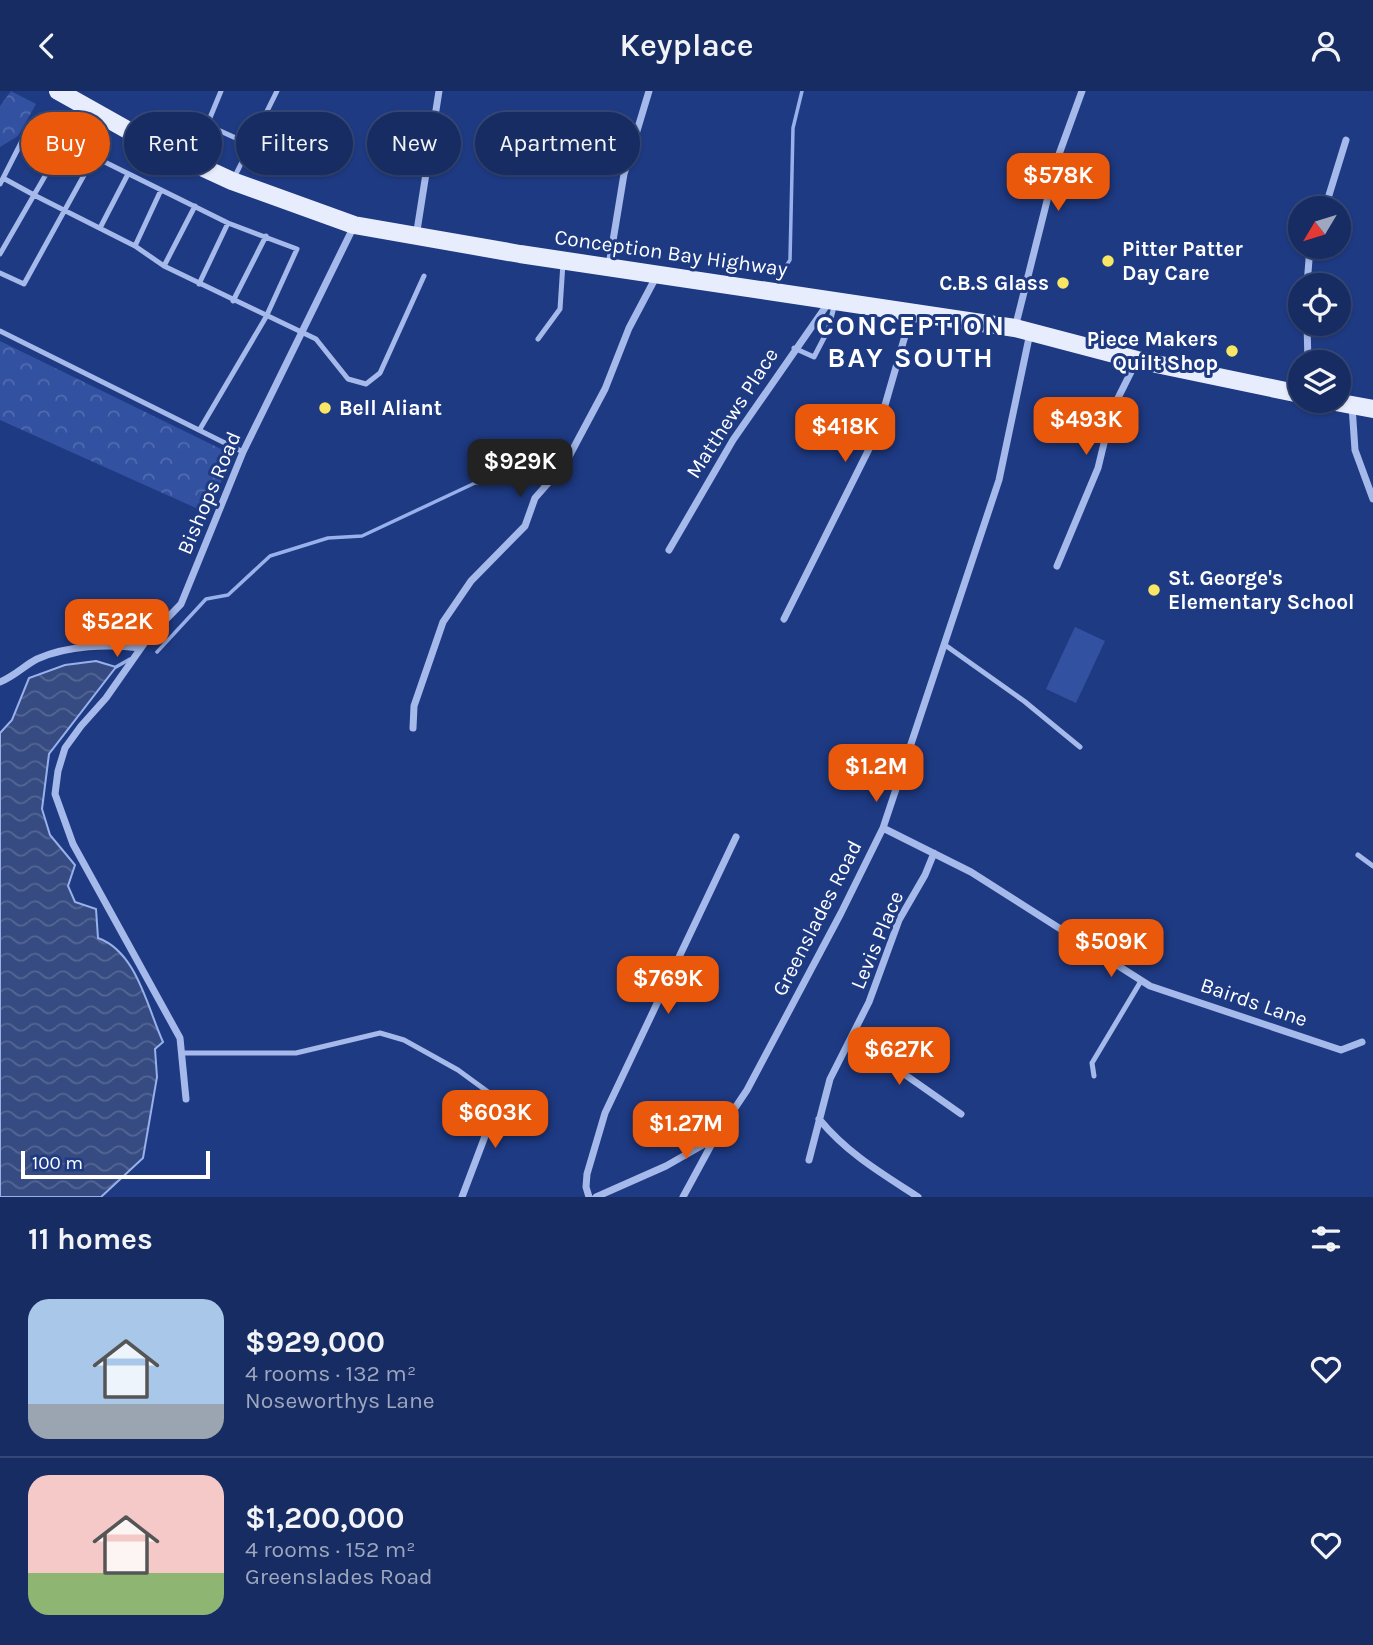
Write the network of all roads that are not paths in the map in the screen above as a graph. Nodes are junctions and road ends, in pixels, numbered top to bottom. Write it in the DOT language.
graph roads {
  1 [pos="58,91"];
  2 [pos="221,91"];
  3 [pos="277,91"];
  4 [pos="439,91"];
  5 [pos="649,91"];
  6 [pos="1082,91"];
  7 [pos="85,106"];
  8 [pos="81,112"];
  9 [pos="266,112"];
  10 [pos="236,138"];
  11 [pos="1346,140"];
  12 [pos="21,143"];
  13 [pos="236,172"];
  14 [pos="45,175"];
  15 [pos="85,175"];
  16 [pos="127,175"];
  17 [pos="130,175"];
  18 [pos="1,181"];
  19 [pos="232,181"];
  20 [pos="161,190"];
  21 [pos="34,195"];
  22 [pos="1329,196"];
  23 [pos="195,206"];
  24 [pos="66,212"];
  25 [pos="228,223"];
  26 [pos="354,225"];
  27 [pos="100,228"];
  28 [pos="266,236"];
  29 [pos="416,237"];
  30 [pos="135,246"];
  31 [pos="0,254"];
  32 [pos="563,260"];
  33 [pos="610,265"];
  34 [pos="164,266"];
  35 [pos="0,273"];
  36 [pos="658,273"];
  37 [pos="424,276"];
  38 [pos="199,283"];
  39 [pos="833,299"];
  40 [pos="233,301"];
  41 [pos="912,311"];
  42 [pos="266,317"];
  43 [pos="1023,330"];
  44 [pos="0,331"];
  45 [pos="302,332"];
  46 [pos="538,339"];
  47 [pos="794,348"];
  48 [pos="1138,360"];
  49 [pos="1288,391"];
  50 [pos="1352,405"];
  51 [pos="1373,409"];
  52 [pos="200,429"];
  53 [pos="243,452"];
  54 [pos="1373,499"];
  55 [pos="669,550"];
  56 [pos="1057,566"];
  57 [pos="783,618"];
  58 [pos="945,645"];
  59 [pos="141,648"];
  60 [pos="0,682"];
  61 [pos="413,728"];
  62 [pos="1080,747"];
  63 [pos="883,828"];
  64 [pos="736,837"];
  65 [pos="934,853"];
  66 [pos="1358,855"];
  67 [pos="1373,866"];
  68 [pos="1142,981"];
  69 [pos="853,1038"];
  70 [pos="1362,1042"];
  71 [pos="182,1053"];
  72 [pos="1094,1076"];
  73 [pos="500,1097"];
  74 [pos="186,1099"];
  75 [pos="961,1114"];
  76 [pos="819,1119"];
  77 [pos="715,1138"];
  78 [pos="809,1160"];
  79 [pos="463,1197"];
  80 [pos="589,1197"];
  81 [pos="596,1197"];
  82 [pos="683,1197"];
  83 [pos="918,1197"];
  1 -- 7 [label="main road, Conception Bay Highway"];
  2 -- 10 [label="lane"];
  3 -- 9 [label="lane"];
  4 -- 29 [label="street"];
  5 -- 33 [label="street"];
  6 -- 43 [label="street, Greenslades Road"];
  7 -- 8 [label="lane"];
  7 -- 19 [label="main road, Conception Bay Highway"];
  11 -- 22 [label="street"];
  12 -- 18 [label="lane"];
  13 -- 19 [label="lane"];
  14 -- 21 [label="lane"];
  15 -- 24 [label="lane"];
  16 -- 27 [label="lane"];
  17 -- 20 [label="lane"];
  18 -- 21 [label="lane"];
  19 -- 26 [label="main road, Conception Bay Highway"];
  20 -- 23 [label="lane"];
  20 -- 30 [label="lane"];
  21 -- 24 [label="lane"];
  21 -- 31 [label="lane"];
  23 -- 25 [label="lane"];
  23 -- 34 [label="lane"];
  24 -- 27 [label="lane"];
  24 -- 35 [label="lane"];
  25 -- 28 [label="lane"];
  25 -- 38 [label="lane"];
  26 -- 29 [label="main road, Conception Bay Highway"];
  26 -- 45 [label="street, Bishops Road"];
  27 -- 30 [label="lane"];
  28 -- 40 [label="lane"];
  28 -- 42 [label="lane"];
  29 -- 32 [label="main road, Conception Bay Highway"];
  30 -- 34 [label="lane"];
  32 -- 33 [label="main road, Conception Bay Highway"];
  32 -- 46 [label="lane"];
  33 -- 36 [label="main road, Conception Bay Highway"];
  34 -- 38 [label="lane"];
  36 -- 39 [label="main road, Conception Bay Highway"];
  36 -- 61 [label="street"];
  37 -- 45 [label="lane"];
  38 -- 40 [label="lane"];
  39 -- 41 [label="main road, Conception Bay Highway"];
  39 -- 47 [label="street, Matthews Place"];
  39 -- 47 [label="lane"];
  40 -- 42 [label="lane"];
  41 -- 43 [label="main road, Conception Bay Highway"];
  41 -- 57 [label="street"];
  42 -- 45 [label="lane"];
  42 -- 52 [label="lane"];
  43 -- 48 [label="main road, Conception Bay Highway"];
  43 -- 58 [label="street, Greenslades Road"];
  44 -- 52 [label="lane"];
  45 -- 53 [label="street, Bishops Road"];
  47 -- 55 [label="street, Matthews Place"];
  48 -- 49 [label="main road, Conception Bay Highway"];
  48 -- 56 [label="street"];
  50 -- 51 [label="main road"];
  50 -- 54 [label="street"];
  52 -- 53 [label="lane"];
  53 -- 59 [label="street, Bishops Road"];
  58 -- 62 [label="lane"];
  58 -- 63 [label="street, Greenslades Road"];
  59 -- 60 [label="street"];
  59 -- 71 [label="street, Bishops Road"];
  63 -- 65 [label="street, Bairds Lane"];
  63 -- 77 [label="street, Greenslades Road"];
  64 -- 80 [label="street"];
  65 -- 68 [label="street, Bairds Lane"];
  65 -- 69 [label="street, Levis Place"];
  66 -- 67 [label="lane"];
  68 -- 70 [label="street, Bairds Lane"];
  68 -- 72 [label="lane"];
  69 -- 75 [label="street"];
  69 -- 76 [label="street, Levis Place"];
  71 -- 73 [label="lane"];
  71 -- 74 [label="street, Bishops Road"];
  73 -- 79 [label="street"];
  76 -- 78 [label="street, Levis Place"];
  76 -- 83 [label="street"];
  77 -- 81 [label="street, Greenslades Road"];
  77 -- 82 [label="street"];
}
